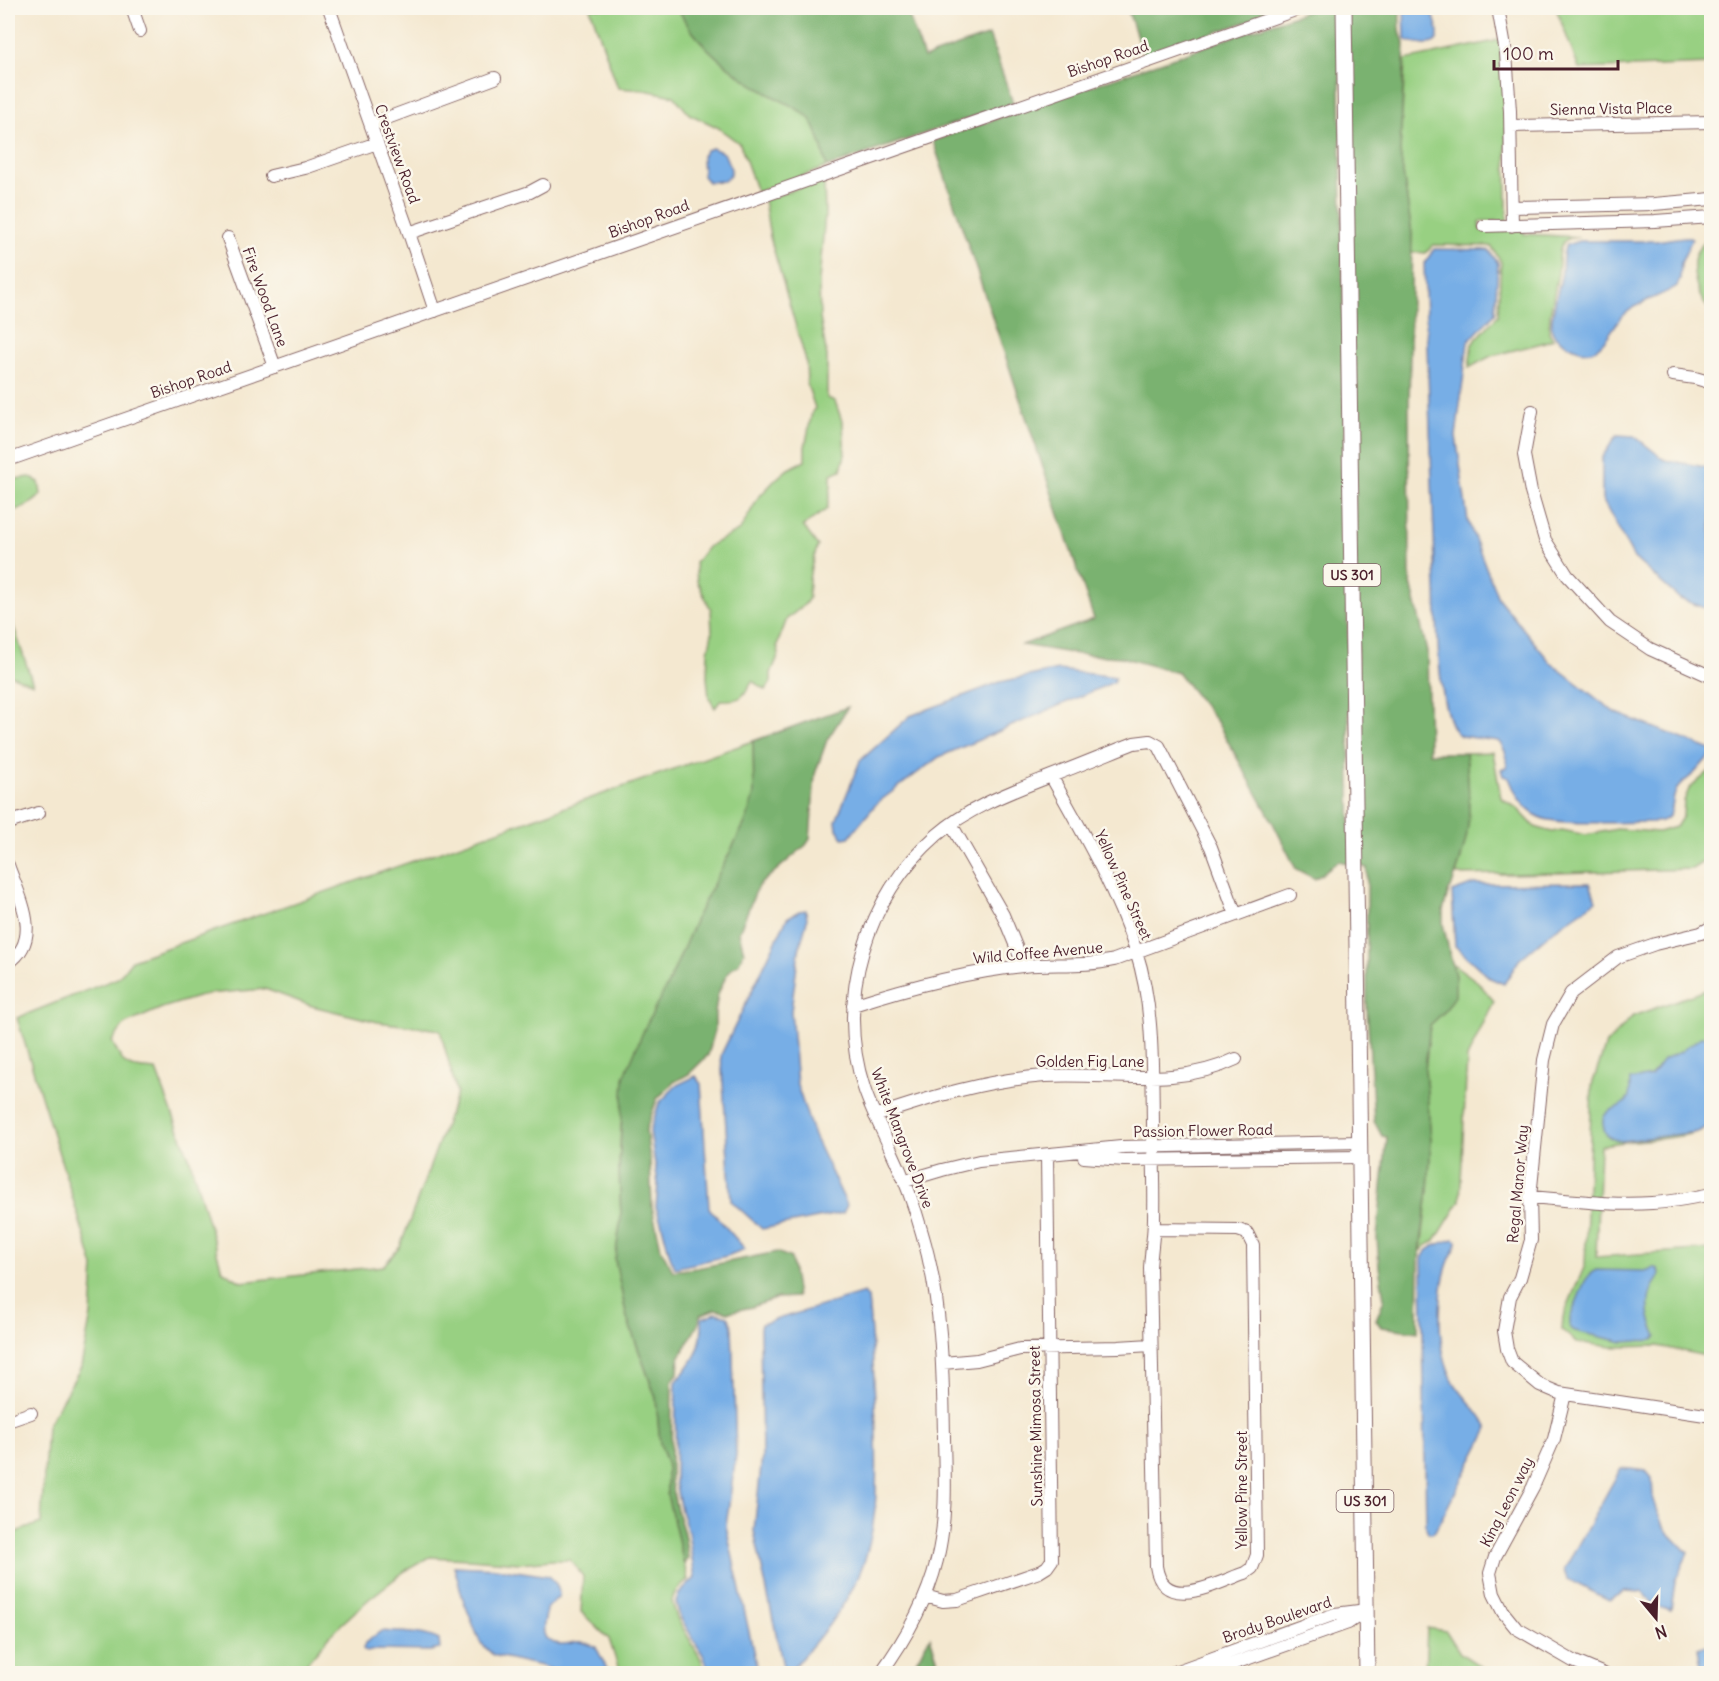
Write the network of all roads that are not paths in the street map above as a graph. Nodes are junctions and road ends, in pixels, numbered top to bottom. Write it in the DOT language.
graph roads {
  1 [pos="132,8"];
  2 [pos="332,8"];
  3 [pos="1301,8"];
  4 [pos="1344,8"];
  5 [pos="1498,8"];
  6 [pos="140,31"];
  7 [pos="495,78"];
  8 [pos="1712,122"];
  9 [pos="371,124"];
  10 [pos="1511,126"];
  11 [pos="377,143"];
  12 [pos="271,176"];
  13 [pos="543,185"];
  14 [pos="1712,199"];
  15 [pos="1512,207"];
  16 [pos="1712,218"];
  17 [pos="1484,226"];
  18 [pos="1512,226"];
  19 [pos="409,233"];
  20 [pos="228,238"];
  21 [pos="435,311"];
  22 [pos="275,367"];
  23 [pos="1673,375"];
  24 [pos="1712,383"];
  25 [pos="1532,411"];
  26 [pos="8,460"];
  27 [pos="1712,677"];
  28 [pos="1051,776"];
  29 [pos="39,813"];
  30 [pos="8,823"];
  31 [pos="951,824"];
  32 [pos="8,865"];
  33 [pos="1290,895"];
  34 [pos="1236,915"];
  35 [pos="1712,927"];
  36 [pos="1136,952"];
  37 [pos="8,963"];
  38 [pos="1024,966"];
  39 [pos="854,1005"];
  40 [pos="1236,1059"];
  41 [pos="1152,1077"];
  42 [pos="875,1116"];
  43 [pos="1153,1146"];
  44 [pos="1360,1149"];
  45 [pos="1047,1155"];
  46 [pos="1154,1160"];
  47 [pos="905,1182"];
  48 [pos="1712,1194"];
  49 [pos="1530,1197"];
  50 [pos="1154,1229"];
  51 [pos="1151,1344"];
  52 [pos="1050,1348"];
  53 [pos="943,1363"];
  54 [pos="1565,1394"];
  55 [pos="31,1413"];
  56 [pos="1712,1416"];
  57 [pos="8,1421"];
  58 [pos="925,1596"];
  59 [pos="1367,1610"];
  60 [pos="880,1674"];
  61 [pos="1169,1674"];
  62 [pos="1204,1674"];
  63 [pos="1368,1674"];
  64 [pos="1604,1674"];
  1 -- 6 [label="street"];
  2 -- 9 [label="street, Crestview Road"];
  3 -- 21 [label="street, Bishop Road"];
  4 -- 44 [label="main road, US 301"];
  5 -- 10 [label="street"];
  7 -- 9 [label="street"];
  8 -- 10 [label="street, Sienna Vista Place"];
  9 -- 11 [label="street, Crestview Road"];
  10 -- 15 [label="street"];
  11 -- 12 [label="street"];
  11 -- 19 [label="street, Crestview Road"];
  13 -- 19 [label="street"];
  14 -- 15 [label="street"];
  15 -- 18 [label="street"];
  16 -- 18 [label="street"];
  17 -- 18 [label="street"];
  19 -- 21 [label="street, Crestview Road"];
  20 -- 22 [label="street, Fire Wood Lane"];
  21 -- 22 [label="street, Bishop Road"];
  22 -- 26 [label="street, Bishop Road"];
  23 -- 24 [label="street"];
  25 -- 27 [label="street"];
  28 -- 31 [label="street, White Mangrove Drive"];
  28 -- 34 [label="street, White Mangrove Drive"];
  28 -- 36 [label="street, Yellow Pine Street"];
  29 -- 30 [label="street"];
  31 -- 38 [label="street"];
  31 -- 39 [label="street, White Mangrove Drive"];
  32 -- 37 [label="street"];
  33 -- 34 [label="street, Wild Coffee Avenue"];
  34 -- 36 [label="street, Wild Coffee Avenue"];
  35 -- 49 [label="street, Regal Manor Way"];
  36 -- 38 [label="street, Wild Coffee Avenue"];
  36 -- 41 [label="street, Yellow Pine Street"];
  38 -- 39 [label="street, Wild Coffee Avenue"];
  39 -- 42 [label="street, White Mangrove Drive"];
  40 -- 41 [label="street, Golden Fig Lane"];
  41 -- 42 [label="street, Golden Fig Lane"];
  41 -- 43 [label="street, Yellow Pine Street"];
  42 -- 47 [label="street, White Mangrove Drive"];
  43 -- 44 [label="street, Passion Flower Road"];
  43 -- 45 [label="street, Passion Flower Road"];
  43 -- 46 [label="street, Yellow Pine Street"];
  44 -- 46 [label="street, Passion Flower Road"];
  44 -- 59 [label="main road, US 301"];
  45 -- 46 [label="street, Passion Flower Road"];
  45 -- 47 [label="street, Passion Flower Road"];
  45 -- 52 [label="street, Sunshine Mimosa Street"];
  46 -- 50 [label="street, Yellow Pine Street"];
  47 -- 53 [label="street, White Mangrove Drive"];
  48 -- 49 [label="street"];
  49 -- 54 [label="street, Regal Manor Way"];
  50 -- 51 [label="street, Yellow Pine Street"];
  50 -- 51 [label="street, Yellow Pine Street"];
  51 -- 52 [label="street"];
  52 -- 53 [label="street"];
  52 -- 58 [label="street, Sunshine Mimosa Street"];
  53 -- 58 [label="street, White Mangrove Drive"];
  54 -- 56 [label="street, Regal Manor Way"];
  54 -- 64 [label="street, King Leon way"];
  55 -- 57 [label="street"];
  58 -- 60 [label="street, White Mangrove Drive"];
  59 -- 61 [label="street, Brody Boulevard"];
  59 -- 62 [label="street, Brody Boulevard"];
  59 -- 63 [label="main road, US 301"];
}
